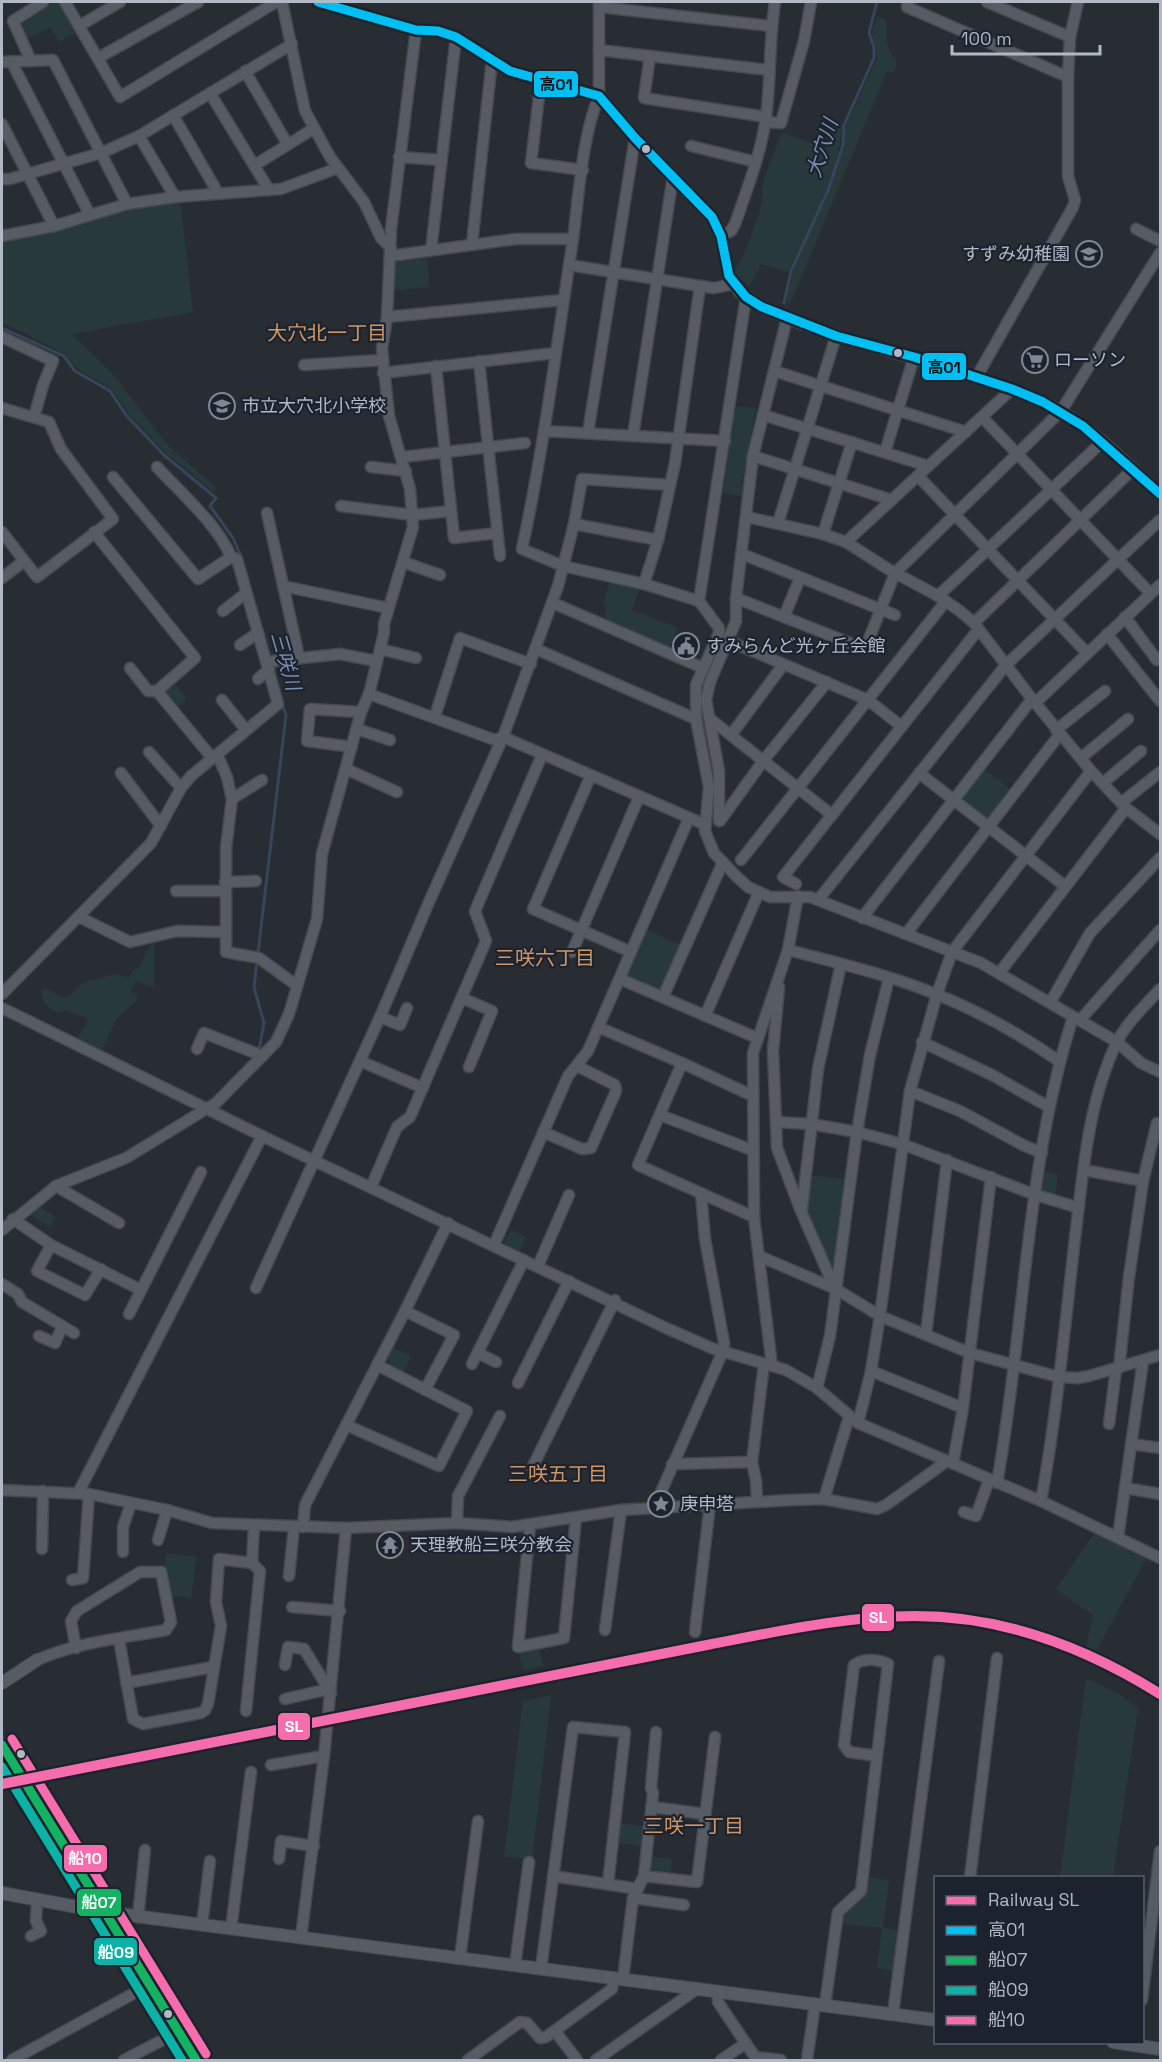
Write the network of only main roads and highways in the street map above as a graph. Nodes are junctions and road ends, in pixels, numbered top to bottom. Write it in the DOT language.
graph roads {
  1 [pos="2,1745"];
  2 [pos="195,2061"];
  1 -- 2 [label="main road"];
}
